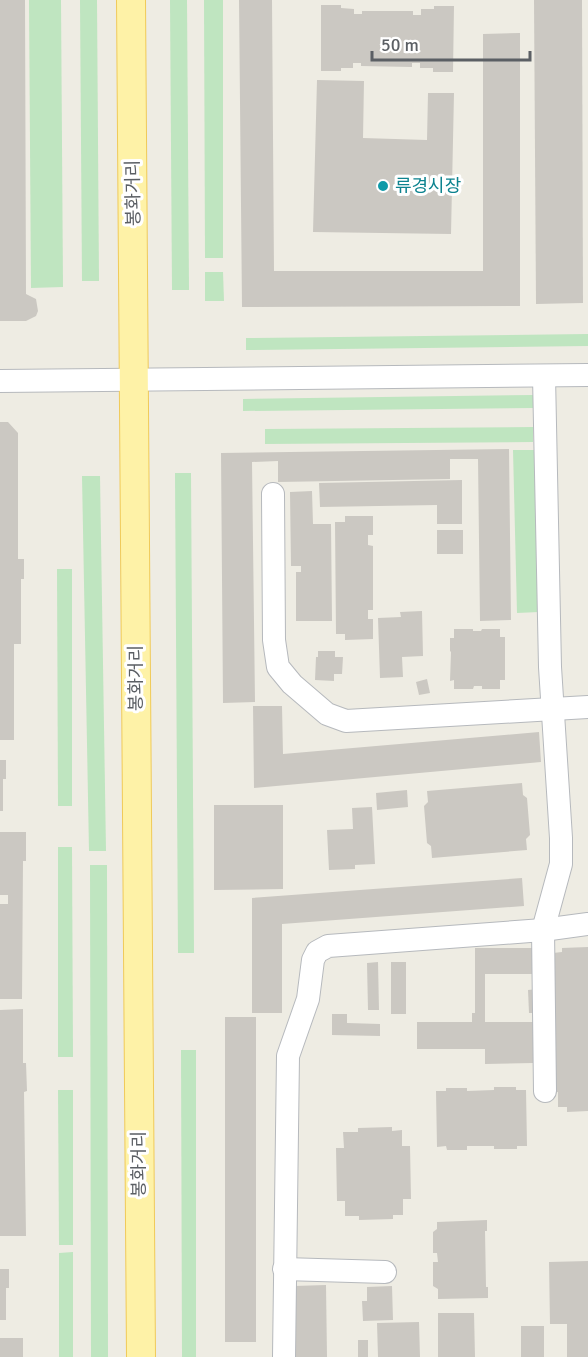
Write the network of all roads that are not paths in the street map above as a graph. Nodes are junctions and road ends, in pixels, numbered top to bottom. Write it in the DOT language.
graph roads {
  1 [pos="131,0"];
  2 [pos="588,375"];
  3 [pos="544,376"];
  4 [pos="134,379"];
  5 [pos="0,381"];
  6 [pos="273,494"];
  7 [pos="588,707"];
  8 [pos="553,710"];
  9 [pos="588,924"];
  10 [pos="543,930"];
  11 [pos="545,1090"];
  12 [pos="284,1269"];
  13 [pos="385,1272"];
  14 [pos="141,1357"];
  15 [pos="284,1357"];
  1 -- 4 [label="main road, 봉화거리"];
  2 -- 3 [label="street"];
  3 -- 4 [label="street"];
  3 -- 8 [label="street"];
  4 -- 5 [label="street"];
  4 -- 14 [label="main road, 봉화거리"];
  6 -- 8 [label="street"];
  7 -- 8 [label="street"];
  8 -- 10 [label="street"];
  9 -- 10 [label="street"];
  10 -- 11 [label="street"];
  10 -- 12 [label="street"];
  12 -- 13 [label="street"];
  12 -- 15 [label="street"];
}
